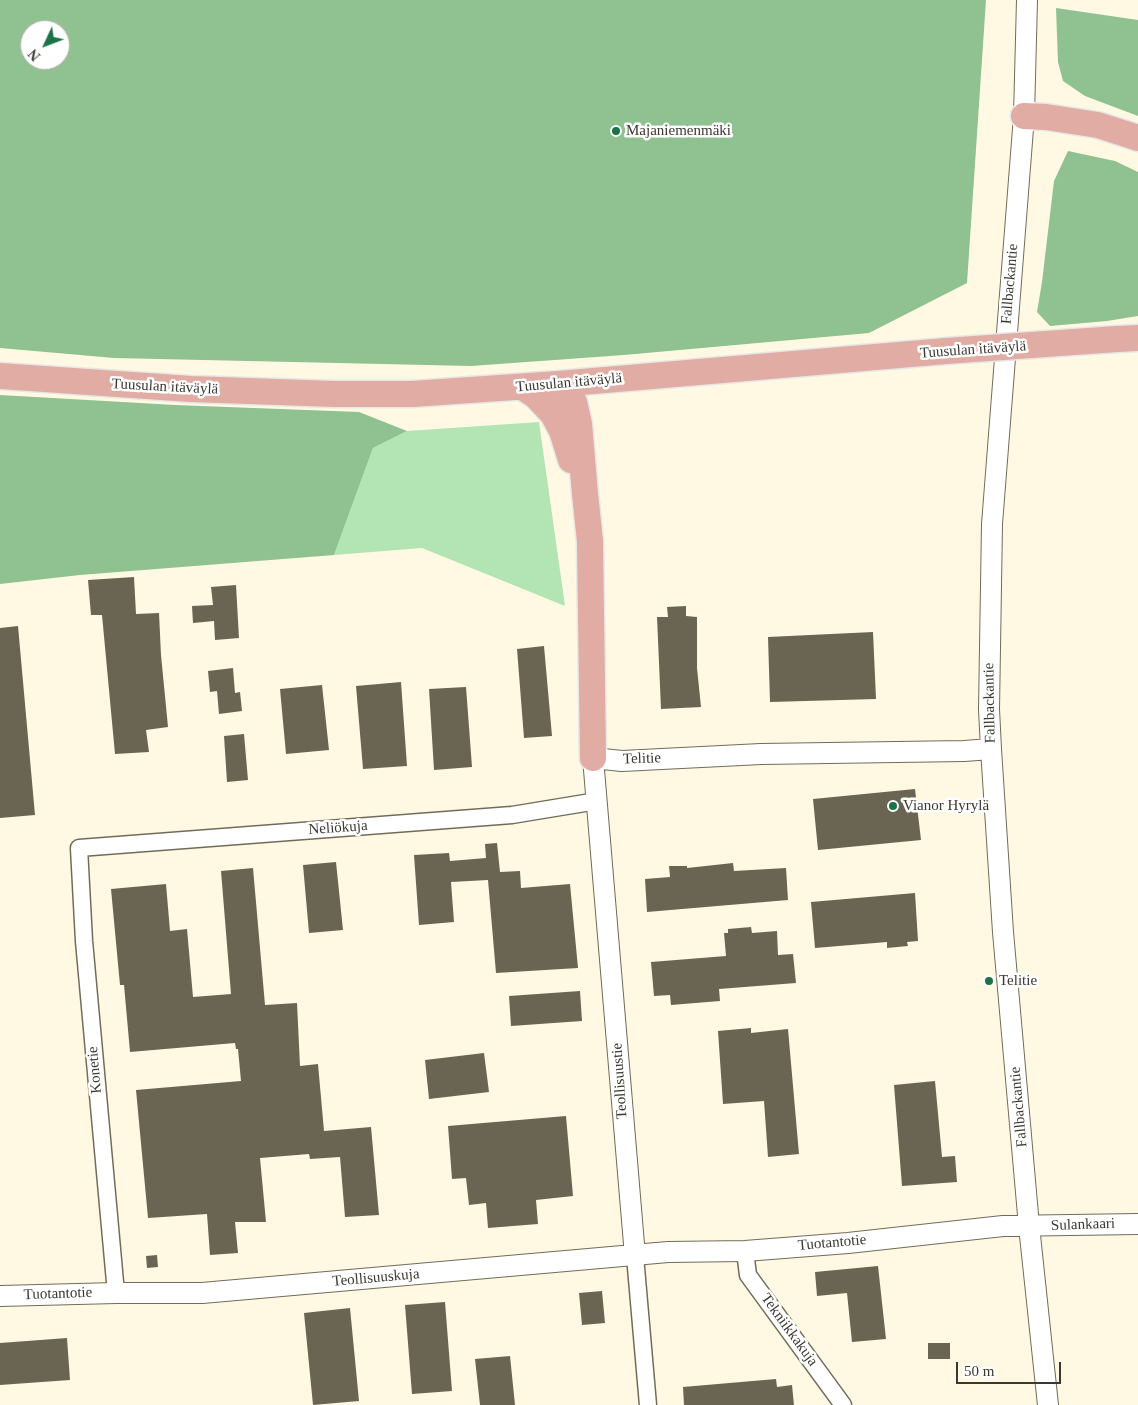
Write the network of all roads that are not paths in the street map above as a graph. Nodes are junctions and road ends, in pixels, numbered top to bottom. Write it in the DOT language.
graph roads {
  1 [pos="1027,0"];
  2 [pos="1024,116"];
  3 [pos="1138,138"];
  4 [pos="1127,339"];
  5 [pos="0,376"];
  6 [pos="623,379"];
  7 [pos="558,384"];
  8 [pos="523,387"];
  9 [pos="590,574"];
  10 [pos="991,749"];
  11 [pos="593,758"];
  12 [pos="597,801"];
  13 [pos="79,848"];
  14 [pos="1138,1224"];
  15 [pos="1029,1226"];
  16 [pos="745,1251"];
  17 [pos="635,1256"];
  18 [pos="116,1292"];
  19 [pos="0,1296"];
  20 [pos="648,1405"];
  21 [pos="843,1405"];
  22 [pos="1048,1405"];
  1 -- 2 [label="street, Fallbackantie"];
  2 -- 3 [label="main road"];
  2 -- 10 [label="street, Fallbackantie"];
  4 -- 6 [label="main road, Tuusulan itäväylä, bridge"];
  5 -- 8 [label="main road, Tuusulan itäväylä"];
  6 -- 7 [label="main road, Tuusulan itäväylä"];
  6 -- 9 [label="main road"];
  7 -- 8 [label="main road, Tuusulan itäväylä"];
  7 -- 9 [label="main road"];
  8 -- 9 [label="main road"];
  9 -- 11 [label="main road"];
  10 -- 11 [label="street, Telitie"];
  10 -- 15 [label="street, Fallbackantie"];
  11 -- 12 [label="street, Teollisuustie"];
  12 -- 13 [label="street, Neliökuja"];
  12 -- 17 [label="street, Teollisuustie"];
  13 -- 18 [label="street, Konetie"];
  14 -- 15 [label="street, Sulankaari"];
  15 -- 16 [label="street, Tuotantotie"];
  15 -- 22 [label="street, Fallbackantie"];
  16 -- 17 [label="street, Tuotantotie"];
  16 -- 21 [label="street, Tekniikkakuja"];
  17 -- 18 [label="street, Teollisuuskuja"];
  17 -- 20 [label="street, Teollisuustie"];
  18 -- 19 [label="street, Tuotantotie"];
}
